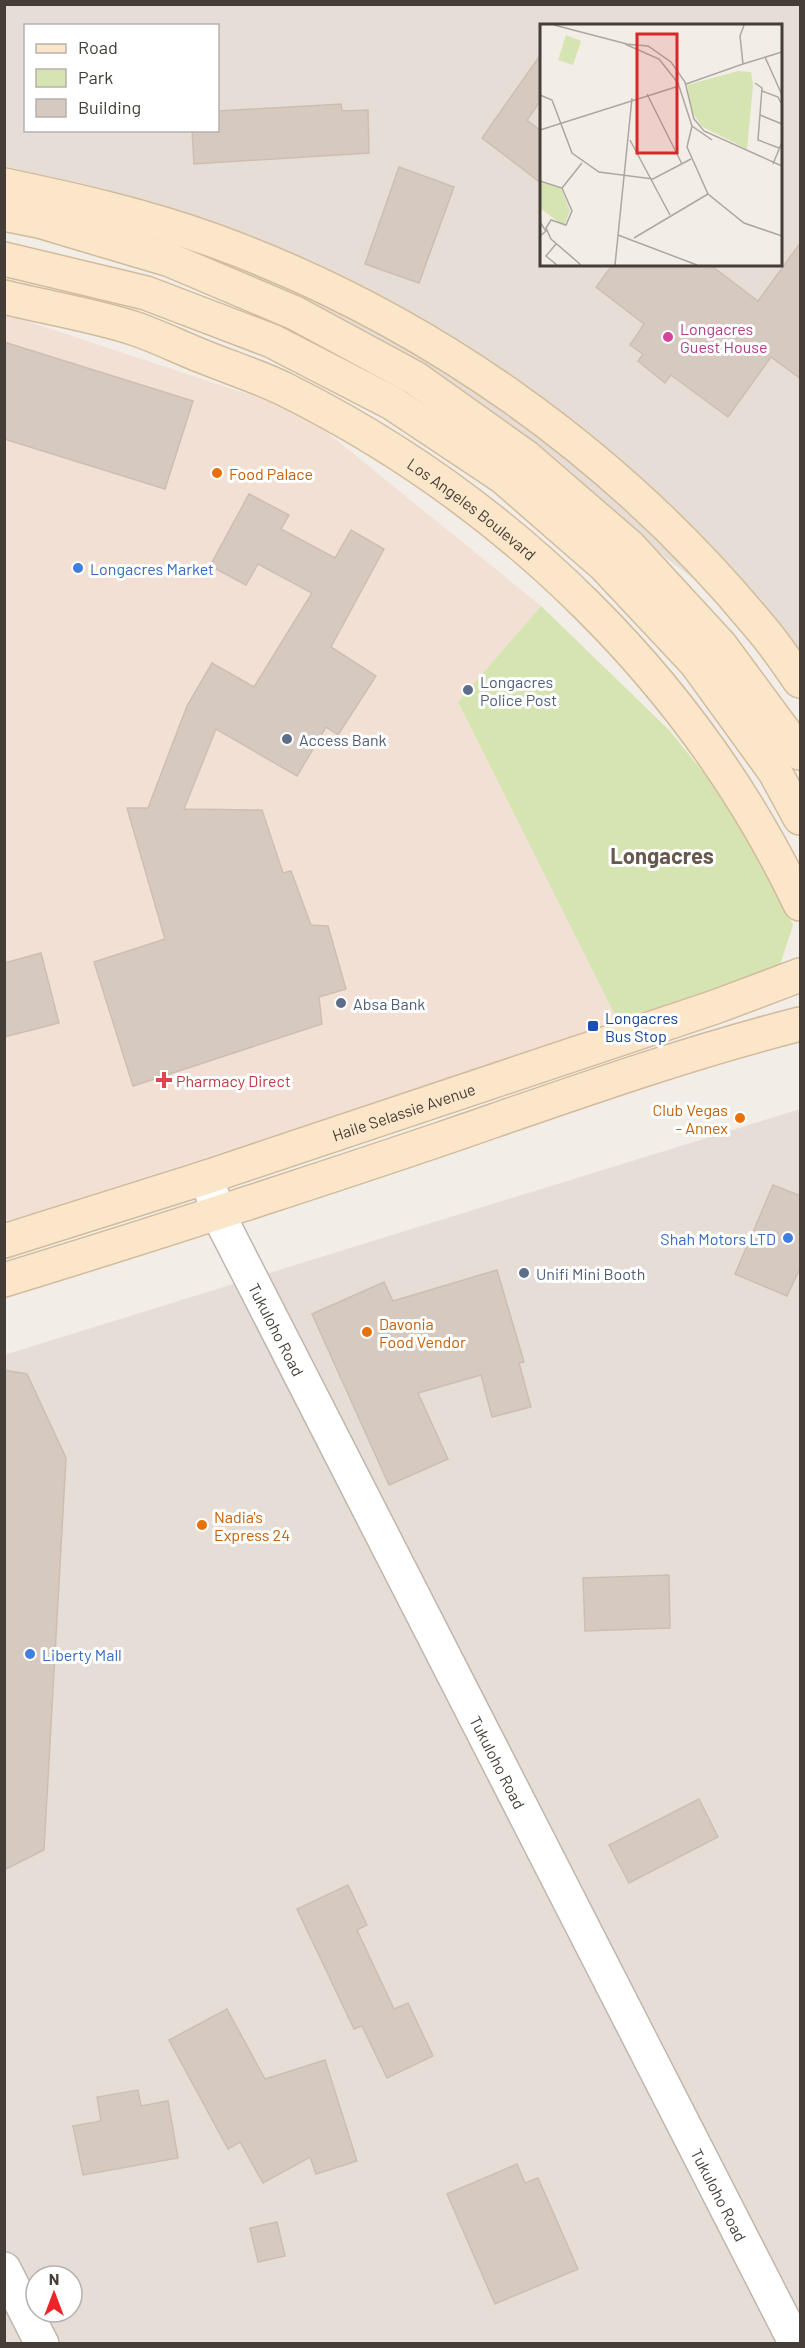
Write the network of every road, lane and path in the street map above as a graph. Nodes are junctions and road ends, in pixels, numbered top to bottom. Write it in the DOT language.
graph roads {
  1 [pos="4,185"];
  2 [pos="4,214"];
  3 [pos="4,259"];
  4 [pos="4,297"];
  5 [pos="801,681"];
  6 [pos="801,753"];
  7 [pos="801,818"];
  8 [pos="801,904"];
  9 [pos="801,975"];
  10 [pos="801,1024"];
  11 [pos="207,1178"];
  12 [pos="218,1214"];
  13 [pos="4,1240"];
  14 [pos="4,1280"];
  15 [pos="4,2269"];
  16 [pos="42,2343"];
  17 [pos="796,2343"];
  1 -- 5 [label="main road"];
  2 -- 6 [label="main road"];
  3 -- 7 [label="main road"];
  4 -- 8 [label="main road, Los Angeles Boulevard"];
  9 -- 11 [label="main road, Haile Selassie Avenue"];
  10 -- 12 [label="main road"];
  11 -- 12 [label="street, Tukuloho Road"];
  11 -- 13 [label="main road, Haile Selassie Avenue"];
  12 -- 14 [label="main road"];
  12 -- 17 [label="street, Tukuloho Road"];
  15 -- 16 [label="street"];
}
